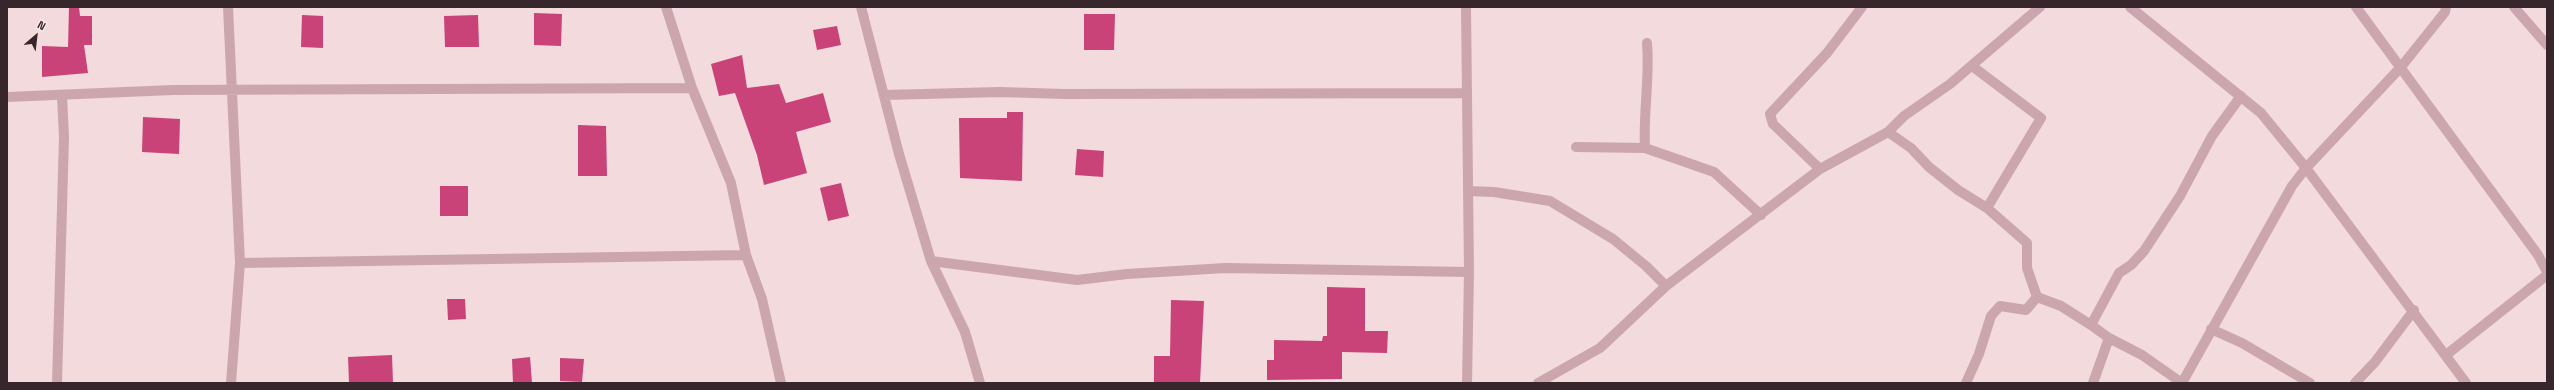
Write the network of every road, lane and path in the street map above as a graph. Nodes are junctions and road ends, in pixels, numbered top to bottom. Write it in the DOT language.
graph roads {
  1 [pos="228,7"];
  2 [pos="666,7"];
  3 [pos="861,7"];
  4 [pos="1466,7"];
  5 [pos="1862,7"];
  6 [pos="2040,7"];
  7 [pos="2130,7"];
  8 [pos="2356,7"];
  9 [pos="2449,9"];
  10 [pos="2518,9"];
  11 [pos="1647,43"];
  12 [pos="2547,45"];
  13 [pos="1972,66"];
  14 [pos="2401,67"];
  15 [pos="692,88"];
  16 [pos="230,91"];
  17 [pos="1466,93"];
  18 [pos="884,94"];
  19 [pos="62,96"];
  20 [pos="2241,96"];
  21 [pos="7,97"];
  22 [pos="1888,132"];
  23 [pos="1576,147"];
  24 [pos="1645,148"];
  25 [pos="2306,168"];
  26 [pos="1820,169"];
  27 [pos="1468,191"];
  28 [pos="1986,208"];
  29 [pos="1761,215"];
  30 [pos="2542,253"];
  31 [pos="746,255"];
  32 [pos="931,260"];
  33 [pos="240,263"];
  34 [pos="1469,272"];
  35 [pos="2547,272"];
  36 [pos="2547,275"];
  37 [pos="1666,286"];
  38 [pos="2037,297"];
  39 [pos="2414,310"];
  40 [pos="2091,325"];
  41 [pos="2211,329"];
  42 [pos="2109,338"];
  43 [pos="2446,355"];
  44 [pos="57,383"];
  45 [pos="231,383"];
  46 [pos="781,383"];
  47 [pos="980,383"];
  48 [pos="1467,383"];
  49 [pos="1538,383"];
  50 [pos="1966,383"];
  51 [pos="2093,383"];
  52 [pos="2182,383"];
  53 [pos="2310,383"];
  54 [pos="2355,383"];
  55 [pos="2466,383"];
  1 -- 16 [label="street"];
  2 -- 15 [label="street"];
  3 -- 18 [label="street"];
  4 -- 17 [label="street"];
  5 -- 26 [label="street"];
  6 -- 13 [label="street"];
  7 -- 20 [label="street"];
  8 -- 14 [label="street"];
  9 -- 14 [label="street"];
  10 -- 12 [label="street"];
  11 -- 24 [label="street"];
  13 -- 22 [label="street"];
  13 -- 28 [label="street"];
  14 -- 25 [label="street"];
  14 -- 30 [label="street"];
  15 -- 16 [label="street"];
  15 -- 31 [label="street"];
  16 -- 19 [label="street"];
  16 -- 33 [label="street"];
  17 -- 18 [label="street"];
  17 -- 27 [label="street"];
  18 -- 32 [label="street"];
  19 -- 21 [label="street"];
  19 -- 44 [label="street"];
  20 -- 25 [label="street"];
  20 -- 40 [label="street"];
  22 -- 26 [label="street"];
  22 -- 28 [label="street"];
  23 -- 24 [label="street"];
  24 -- 29 [label="street"];
  25 -- 39 [label="street"];
  25 -- 41 [label="street"];
  26 -- 29 [label="street"];
  27 -- 34 [label="street"];
  27 -- 37 [label="street"];
  28 -- 38 [label="street"];
  29 -- 37 [label="street"];
  30 -- 35 [label="street"];
  31 -- 33 [label="street"];
  31 -- 46 [label="street"];
  32 -- 34 [label="street"];
  32 -- 47 [label="street"];
  33 -- 45 [label="street"];
  34 -- 48 [label="street"];
  36 -- 43 [label="street"];
  37 -- 49 [label="street"];
  38 -- 40 [label="street"];
  38 -- 50 [label="street"];
  39 -- 43 [label="street"];
  39 -- 54 [label="street"];
  40 -- 42 [label="street"];
  41 -- 52 [label="street"];
  41 -- 53 [label="street"];
  42 -- 51 [label="street"];
  42 -- 52 [label="street"];
  43 -- 55 [label="street"];
}
